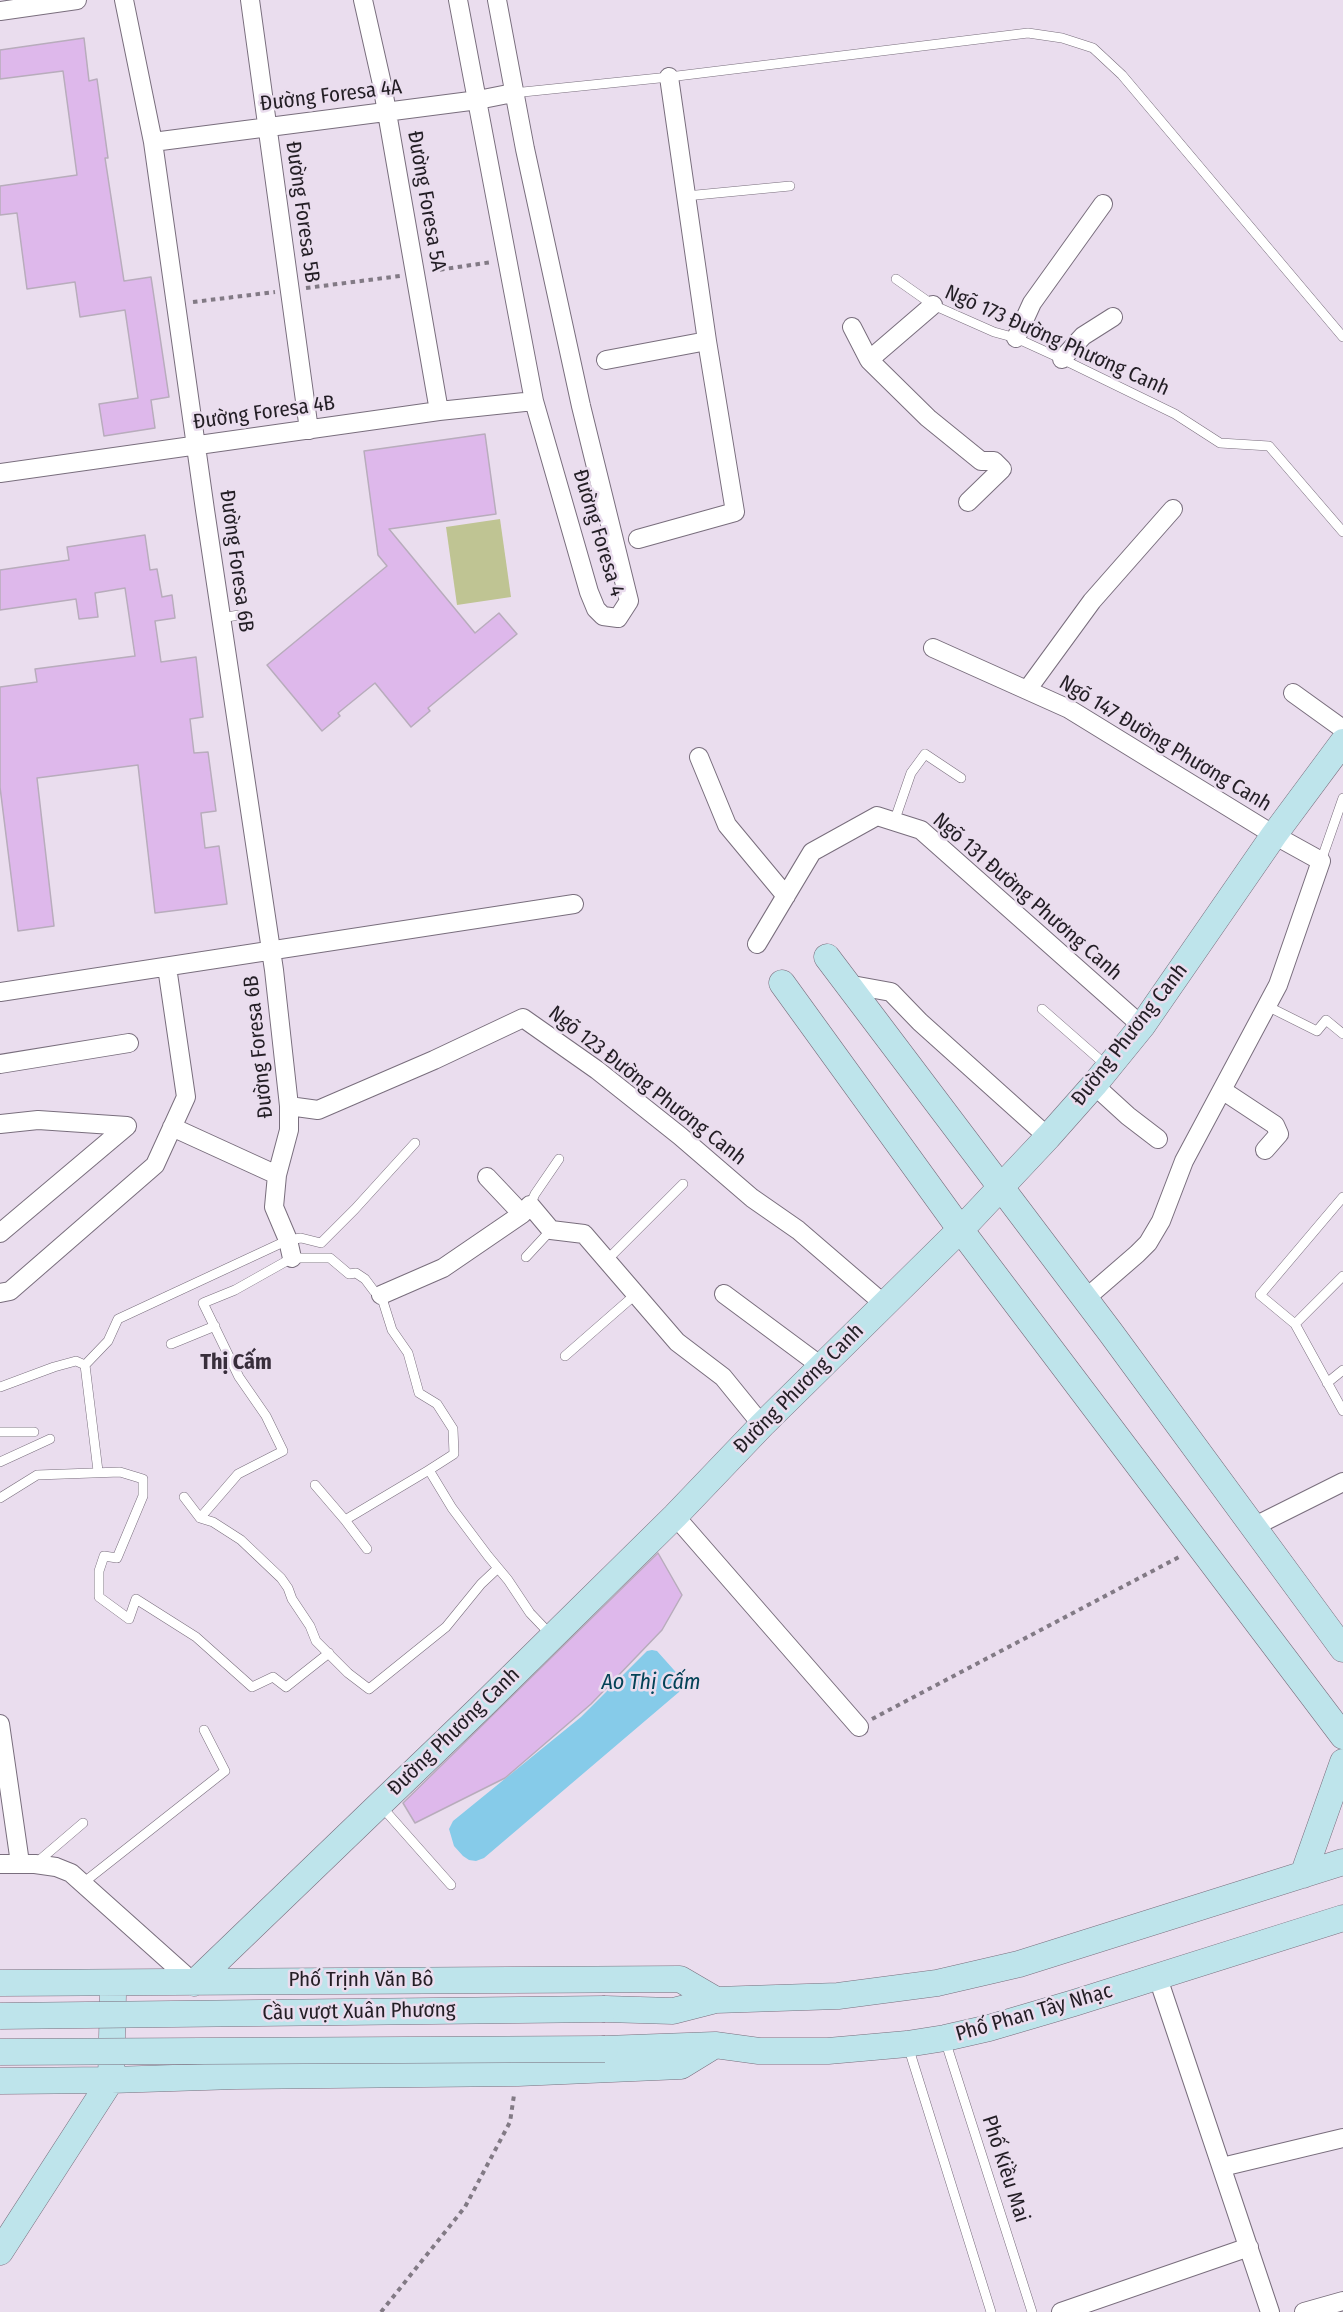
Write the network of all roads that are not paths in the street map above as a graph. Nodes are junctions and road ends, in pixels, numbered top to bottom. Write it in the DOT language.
graph roads {
  1 [pos="77,0"];
  2 [pos="124,0"];
  3 [pos="250,0"];
  4 [pos="363,0"];
  5 [pos="458,0"];
  6 [pos="497,0"];
  7 [pos="0,11"];
  8 [pos="669,77"];
  9 [pos="513,93"];
  10 [pos="478,100"];
  11 [pos="387,111"];
  12 [pos="268,127"];
  13 [pos="153,141"];
  14 [pos="790,186"];
  15 [pos="686,196"];
  16 [pos="1103,204"];
  17 [pos="896,279"];
  18 [pos="933,305"];
  19 [pos="1113,317"];
  20 [pos="852,327"];
  21 [pos="1343,337"];
  22 [pos="1016,338"];
  23 [pos="707,341"];
  24 [pos="1062,359"];
  25 [pos="606,360"];
  26 [pos="869,360"];
  27 [pos="534,401"];
  28 [pos="439,411"];
  29 [pos="309,430"];
  30 [pos="198,445"];
  31 [pos="0,473"];
  32 [pos="968,502"];
  33 [pos="1173,509"];
  34 [pos="1343,532"];
  35 [pos="638,539"];
  36 [pos="933,648"];
  37 [pos="1027,690"];
  38 [pos="1293,693"];
  39 [pos="1343,729"];
  40 [pos="1343,742"];
  41 [pos="699,757"];
  42 [pos="961,778"];
  43 [pos="1343,798"];
  44 [pos="894,822"];
  45 [pos="1274,836"];
  46 [pos="1321,861"];
  47 [pos="786,896"];
  48 [pos="574,904"];
  49 [pos="757,944"];
  50 [pos="272,951"];
  51 [pos="827,957"];
  52 [pos="167,967"];
  53 [pos="782,983"];
  54 [pos="847,984"];
  55 [pos="0,992"];
  56 [pos="1266,1006"];
  57 [pos="1042,1009"];
  58 [pos="1142,1026"];
  59 [pos="1343,1034"];
  60 [pos="129,1043"];
  61 [pos="0,1064"];
  62 [pos="1102,1076"];
  63 [pos="1222,1090"];
  64 [pos="289,1106"];
  65 [pos="0,1124"];
  66 [pos="172,1127"];
  67 [pos="1048,1137"];
  68 [pos="1158,1139"];
  69 [pos="415,1143"];
  70 [pos="1265,1150"];
  71 [pos="559,1159"];
  72 [pos="277,1175"];
  73 [pos="487,1177"];
  74 [pos="683,1184"];
  75 [pos="1000,1188"];
  76 [pos="1343,1197"];
  77 [pos="526,1209"];
  78 [pos="960,1229"];
  79 [pos="551,1230"];
  80 [pos="0,1233"];
  81 [pos="325,1239"];
  82 [pos="288,1240"];
  83 [pos="526,1257"];
  84 [pos="292,1258"];
  85 [pos="330,1258"];
  86 [pos="607,1260"];
  87 [pos="1343,1276"];
  88 [pos="0,1293"];
  89 [pos="636,1294"];
  90 [pos="724,1294"];
  91 [pos="381,1295"];
  92 [pos="1085,1299"];
  93 [pos="884,1304"];
  94 [pos="1295,1324"];
  95 [pos="215,1326"];
  96 [pos="171,1344"];
  97 [pos="565,1356"];
  98 [pos="85,1365"];
  99 [pos="821,1366"];
  100 [pos="1343,1370"];
  101 [pos="1327,1383"];
  102 [pos="0,1388"];
  103 [pos="1343,1412"];
  104 [pos="762,1425"];
  105 [pos="0,1432"];
  106 [pos="34,1432"];
  107 [pos="50,1439"];
  108 [pos="0,1462"];
  109 [pos="429,1470"];
  110 [pos="99,1471"];
  111 [pos="1343,1482"];
  112 [pos="315,1485"];
  113 [pos="184,1497"];
  114 [pos="0,1498"];
  115 [pos="675,1516"];
  116 [pos="200,1518"];
  117 [pos="345,1520"];
  118 [pos="1253,1527"];
  119 [pos="367,1550"];
  120 [pos="498,1568"];
  121 [pos="553,1636"];
  122 [pos="1343,1650"];
  123 [pos="329,1653"];
  124 [pos="0,1724"];
  125 [pos="859,1727"];
  126 [pos="204,1730"];
  127 [pos="1343,1736"];
  128 [pos="1343,1761"];
  129 [pos="379,1804"];
  130 [pos="83,1823"];
  131 [pos="1343,1862"];
  132 [pos="0,1864"];
  133 [pos="28,1864"];
  134 [pos="1303,1875"];
  135 [pos="83,1883"];
  136 [pos="451,1884"];
  137 [pos="1340,1921"];
  138 [pos="1158,1978"];
  139 [pos="0,1983"];
  140 [pos="114,1983"];
  141 [pos="194,1983"];
  142 [pos="716,2000"];
  143 [pos="0,2016"];
  144 [pos="945,2038"];
  145 [pos="907,2044"];
  146 [pos="715,2045"];
  147 [pos="0,2052"];
  148 [pos="111,2080"];
  149 [pos="0,2081"];
  150 [pos="1343,2138"];
  151 [pos="1222,2167"];
  152 [pos="1249,2247"];
  153 [pos="0,2253"];
  154 [pos="1343,2301"];
  155 [pos="991,2312"];
  156 [pos="1032,2312"];
  157 [pos="1061,2312"];
  158 [pos="1270,2312"];
  159 [pos="1304,2312"];
  1 -- 7 [label="street"];
  2 -- 13 [label="street, Đường Foresa 6B"];
  3 -- 12 [label="street, Đường Foresa 5B"];
  4 -- 11 [label="street, Đường Foresa 5A"];
  5 -- 10 [label="street, Đường Foresa 4"];
  6 -- 9 [label="street, Đường Foresa 4"];
  8 -- 9 [label="lane"];
  8 -- 15 [label="street"];
  8 -- 21 [label="lane"];
  9 -- 10 [label="street, Đường Foresa 4A"];
  9 -- 27 [label="street, Đường Foresa 4"];
  10 -- 11 [label="street, Đường Foresa 4A"];
  10 -- 27 [label="street, Đường Foresa 4"];
  11 -- 12 [label="street, Đường Foresa 4A"];
  11 -- 28 [label="street, Đường Foresa 5A"];
  12 -- 13 [label="street, Đường Foresa 4A"];
  12 -- 29 [label="street, Đường Foresa 5B"];
  13 -- 30 [label="street, Đường Foresa 6B"];
  14 -- 15 [label="lane"];
  15 -- 23 [label="street"];
  16 -- 22 [label="street"];
  17 -- 18 [label="lane, Ngõ 173 Đường Phương Canh"];
  18 -- 22 [label="lane, Ngõ 173 Đường Phương Canh"];
  18 -- 26 [label="street"];
  19 -- 24 [label="street"];
  20 -- 26 [label="street"];
  22 -- 24 [label="lane, Ngõ 173 Đường Phương Canh"];
  23 -- 25 [label="street"];
  23 -- 35 [label="street"];
  24 -- 34 [label="lane, Ngõ 173 Đường Phương Canh"];
  26 -- 32 [label="street"];
  27 -- 28 [label="street, Đường Foresa 4B"];
  28 -- 29 [label="street, Đường Foresa 4B"];
  29 -- 30 [label="street, Đường Foresa 4B"];
  30 -- 31 [label="street, Đường Foresa 4B"];
  30 -- 50 [label="street, Đường Foresa 6B"];
  33 -- 37 [label="street"];
  36 -- 37 [label="street, Ngõ 147 Đường Phương Canh"];
  37 -- 45 [label="street, Ngõ 147 Đường Phương Canh"];
  38 -- 39 [label="street"];
  40 -- 45 [label="main road, Đường Phương Canh"];
  41 -- 47 [label="street"];
  42 -- 44 [label="lane"];
  43 -- 46 [label="lane"];
  44 -- 47 [label="street, Ngõ 131 Đường Phương Canh"];
  44 -- 58 [label="street, Ngõ 131 Đường Phương Canh"];
  45 -- 46 [label="street, Ngõ 147 Đường Phương Canh"];
  45 -- 58 [label="main road, Đường Phương Canh"];
  46 -- 56 [label="street"];
  47 -- 49 [label="street, Ngõ 131 Đường Phương Canh"];
  48 -- 50 [label="street"];
  50 -- 52 [label="street"];
  50 -- 64 [label="street, Đường Foresa 6B"];
  51 -- 54 [label="main road"];
  52 -- 55 [label="street"];
  52 -- 66 [label="street"];
  53 -- 78 [label="main road"];
  54 -- 67 [label="street"];
  54 -- 75 [label="main road"];
  56 -- 59 [label="lane"];
  56 -- 63 [label="street"];
  57 -- 62 [label="lane"];
  58 -- 62 [label="main road, Đường Phương Canh"];
  60 -- 61 [label="street"];
  62 -- 67 [label="main road, Đường Phương Canh"];
  62 -- 68 [label="street"];
  63 -- 70 [label="street"];
  63 -- 92 [label="street"];
  64 -- 72 [label="street, Đường Foresa 6B"];
  64 -- 93 [label="street, Ngõ 123 Đường Phương Canh"];
  65 -- 80 [label="street"];
  66 -- 72 [label="street"];
  66 -- 88 [label="street"];
  67 -- 75 [label="main road, Đường Phương Canh"];
  69 -- 81 [label="lane"];
  71 -- 77 [label="lane"];
  72 -- 82 [label="street, Đường Foresa 6B"];
  73 -- 77 [label="street"];
  74 -- 86 [label="lane"];
  75 -- 78 [label="main road, Đường Phương Canh"];
  75 -- 92 [label="main road"];
  76 -- 94 [label="lane"];
  77 -- 79 [label="street"];
  77 -- 91 [label="street"];
  78 -- 93 [label="main road, Đường Phương Canh"];
  78 -- 127 [label="main road"];
  79 -- 83 [label="lane"];
  79 -- 86 [label="street"];
  81 -- 82 [label="lane"];
  81 -- 85 [label="lane"];
  82 -- 84 [label="street, Đường Foresa 6B"];
  82 -- 98 [label="lane"];
  84 -- 85 [label="lane"];
  84 -- 95 [label="lane"];
  85 -- 91 [label="lane"];
  86 -- 89 [label="street"];
  87 -- 94 [label="lane"];
  89 -- 97 [label="lane"];
  89 -- 104 [label="street"];
  90 -- 99 [label="street"];
  91 -- 109 [label="lane"];
  92 -- 118 [label="main road"];
  93 -- 99 [label="main road, Đường Phương Canh"];
  94 -- 101 [label="lane"];
  95 -- 96 [label="lane"];
  95 -- 116 [label="lane"];
  98 -- 102 [label="lane"];
  98 -- 110 [label="lane"];
  99 -- 104 [label="main road, Đường Phương Canh"];
  100 -- 101 [label="lane"];
  101 -- 103 [label="lane"];
  104 -- 115 [label="main road, Đường Phương Canh"];
  105 -- 106 [label="lane"];
  107 -- 108 [label="lane"];
  109 -- 117 [label="lane"];
  109 -- 120 [label="lane"];
  110 -- 114 [label="lane"];
  110 -- 123 [label="lane"];
  111 -- 118 [label="street"];
  112 -- 117 [label="lane"];
  113 -- 116 [label="lane"];
  115 -- 121 [label="main road, Đường Phương Canh"];
  115 -- 125 [label="street"];
  116 -- 123 [label="lane"];
  117 -- 119 [label="lane"];
  118 -- 122 [label="main road"];
  120 -- 121 [label="lane"];
  120 -- 123 [label="lane"];
  121 -- 129 [label="main road, Đường Phương Canh"];
  124 -- 133 [label="street"];
  126 -- 135 [label="lane"];
  128 -- 134 [label="main road"];
  129 -- 136 [label="lane"];
  129 -- 141 [label="main road, Đường Phương Canh"];
  130 -- 133 [label="lane"];
  131 -- 134 [label="main road"];
  132 -- 133 [label="street"];
  133 -- 135 [label="street"];
  134 -- 142 [label="main road"];
  135 -- 141 [label="street"];
  137 -- 138 [label="main road, Phố Phan Tây Nhạc"];
  138 -- 144 [label="main road, Phố Phan Tây Nhạc"];
  138 -- 151 [label="street"];
  139 -- 140 [label="main road, Phố Trịnh Văn Bô"];
  140 -- 141 [label="main road, Phố Trịnh Văn Bô"];
  140 -- 148 [label="main road"];
  141 -- 142 [label="main road, Phố Trịnh Văn Bô"];
  142 -- 143 [label="main road, Cầu vượt Xuân Phương, bridge"];
  144 -- 145 [label="main road, Phố Phan Tây Nhạc"];
  144 -- 156 [label="lane, Phố Kiều Mai"];
  145 -- 146 [label="main road, Phố Phan Tây Nhạc"];
  145 -- 155 [label="lane"];
  146 -- 147 [label="main road, Cầu vượt Xuân Phương, bridge"];
  146 -- 148 [label="main road"];
  148 -- 149 [label="main road"];
  148 -- 153 [label="main road"];
  150 -- 151 [label="street"];
  151 -- 152 [label="street"];
  152 -- 157 [label="street"];
  152 -- 158 [label="street"];
  154 -- 159 [label="street"];
}
